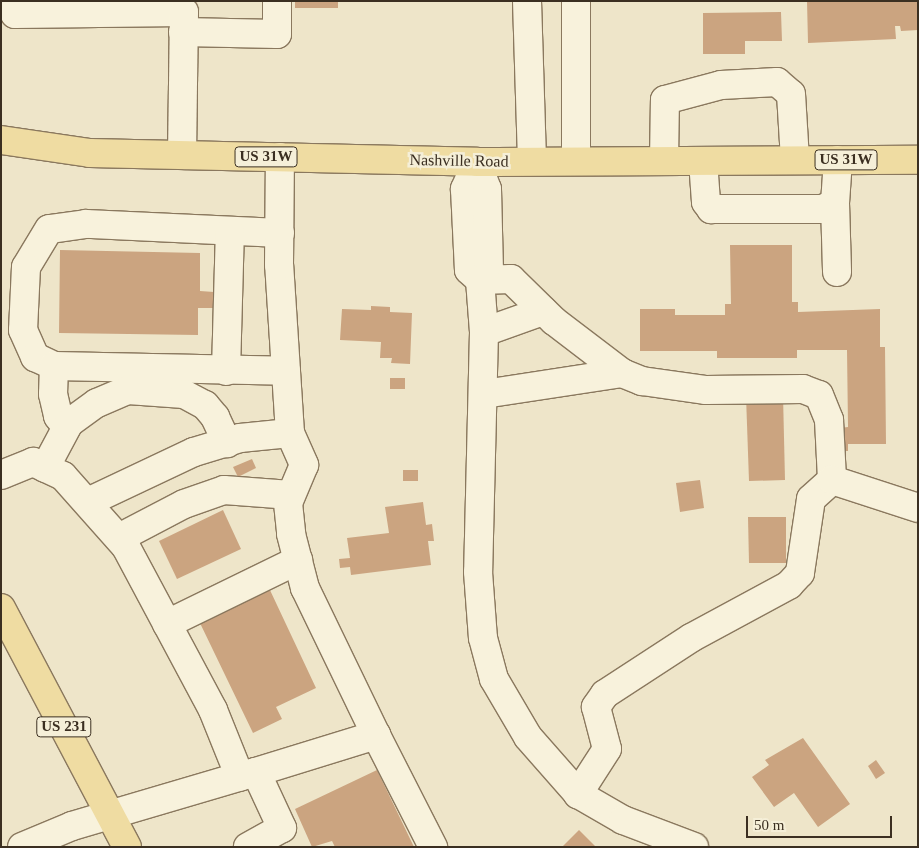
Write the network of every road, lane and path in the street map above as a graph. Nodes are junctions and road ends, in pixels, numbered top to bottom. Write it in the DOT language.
graph roads {
  1 [pos="15,1"];
  2 [pos="277,1"];
  3 [pos="527,1"];
  4 [pos="576,1"];
  5 [pos="183,15"];
  6 [pos="1,140"];
  7 [pos="182,155"];
  8 [pos="280,157"];
  9 [pos="795,160"];
  10 [pos="838,160"];
  11 [pos="918,160"];
  12 [pos="532,161"];
  13 [pos="576,161"];
  14 [pos="664,161"];
  15 [pos="703,161"];
  16 [pos="478,162"];
  17 [pos="835,202"];
  18 [pos="230,232"];
  19 [pos="280,233"];
  20 [pos="837,272"];
  21 [pos="480,280"];
  22 [pos="543,311"];
  23 [pos="484,332"];
  24 [pos="54,366"];
  25 [pos="226,371"];
  26 [pos="286,371"];
  27 [pos="622,373"];
  28 [pos="484,394"];
  29 [pos="66,427"];
  30 [pos="290,433"];
  31 [pos="227,442"];
  32 [pos="45,468"];
  33 [pos="1,475"];
  34 [pos="832,480"];
  35 [pos="292,495"];
  36 [pos="88,502"];
  37 [pos="918,508"];
  38 [pos="119,538"];
  39 [pos="298,560"];
  40 [pos="1,608"];
  41 [pos="167,624"];
  42 [pos="376,735"];
  43 [pos="248,774"];
  44 [pos="578,794"];
  45 [pos="111,816"];
  46 [pos="287,837"];
  47 [pos="22,847"];
  48 [pos="127,847"];
  49 [pos="248,847"];
  50 [pos="433,847"];
  51 [pos="694,847"];
  1 -- 5 [label="street"];
  2 -- 5 [label="street"];
  3 -- 12 [label="street"];
  4 -- 13 [label="street"];
  5 -- 7 [label="street"];
  6 -- 7 [label="main road, Nashville Road / US 31W"];
  7 -- 8 [label="main road, Nashville Road / US 31W"];
  8 -- 16 [label="main road, Nashville Road / US 31W"];
  8 -- 19 [label="street"];
  9 -- 10 [label="main road, Nashville Road / US 31W"];
  9 -- 14 [label="street"];
  9 -- 15 [label="main road, Nashville Road / US 31W"];
  10 -- 11 [label="main road, Nashville Road / US 31W"];
  10 -- 17 [label="street"];
  12 -- 13 [label="main road, Nashville Road / US 31W"];
  12 -- 16 [label="main road, Nashville Road / US 31W"];
  13 -- 14 [label="main road, Nashville Road / US 31W"];
  14 -- 15 [label="main road, Nashville Road / US 31W"];
  15 -- 17 [label="street"];
  16 -- 21 [label="street"];
  17 -- 20 [label="street"];
  18 -- 19 [label="street"];
  18 -- 24 [label="street"];
  18 -- 25 [label="street"];
  19 -- 26 [label="street"];
  21 -- 22 [label="street"];
  21 -- 23 [label="street"];
  22 -- 23 [label="street"];
  22 -- 27 [label="street"];
  23 -- 28 [label="street"];
  24 -- 25 [label="street"];
  24 -- 29 [label="street"];
  25 -- 26 [label="street"];
  26 -- 30 [label="street"];
  27 -- 28 [label="street"];
  27 -- 34 [label="street"];
  28 -- 44 [label="street"];
  29 -- 31 [label="street"];
  29 -- 32 [label="street"];
  30 -- 31 [label="street"];
  30 -- 35 [label="street"];
  31 -- 36 [label="street"];
  32 -- 33 [label="street"];
  32 -- 36 [label="street"];
  34 -- 37 [label="street"];
  34 -- 44 [label="street"];
  35 -- 38 [label="street"];
  35 -- 39 [label="street"];
  36 -- 38 [label="street"];
  38 -- 41 [label="street"];
  39 -- 41 [label="street"];
  39 -- 42 [label="street"];
  40 -- 45 [label="main road, US 231"];
  41 -- 43 [label="street"];
  42 -- 43 [label="street"];
  42 -- 50 [label="street"];
  43 -- 45 [label="street"];
  43 -- 46 [label="street"];
  44 -- 51 [label="street"];
  45 -- 47 [label="street"];
  45 -- 48 [label="main road, US 231"];
  46 -- 49 [label="street"];
}
